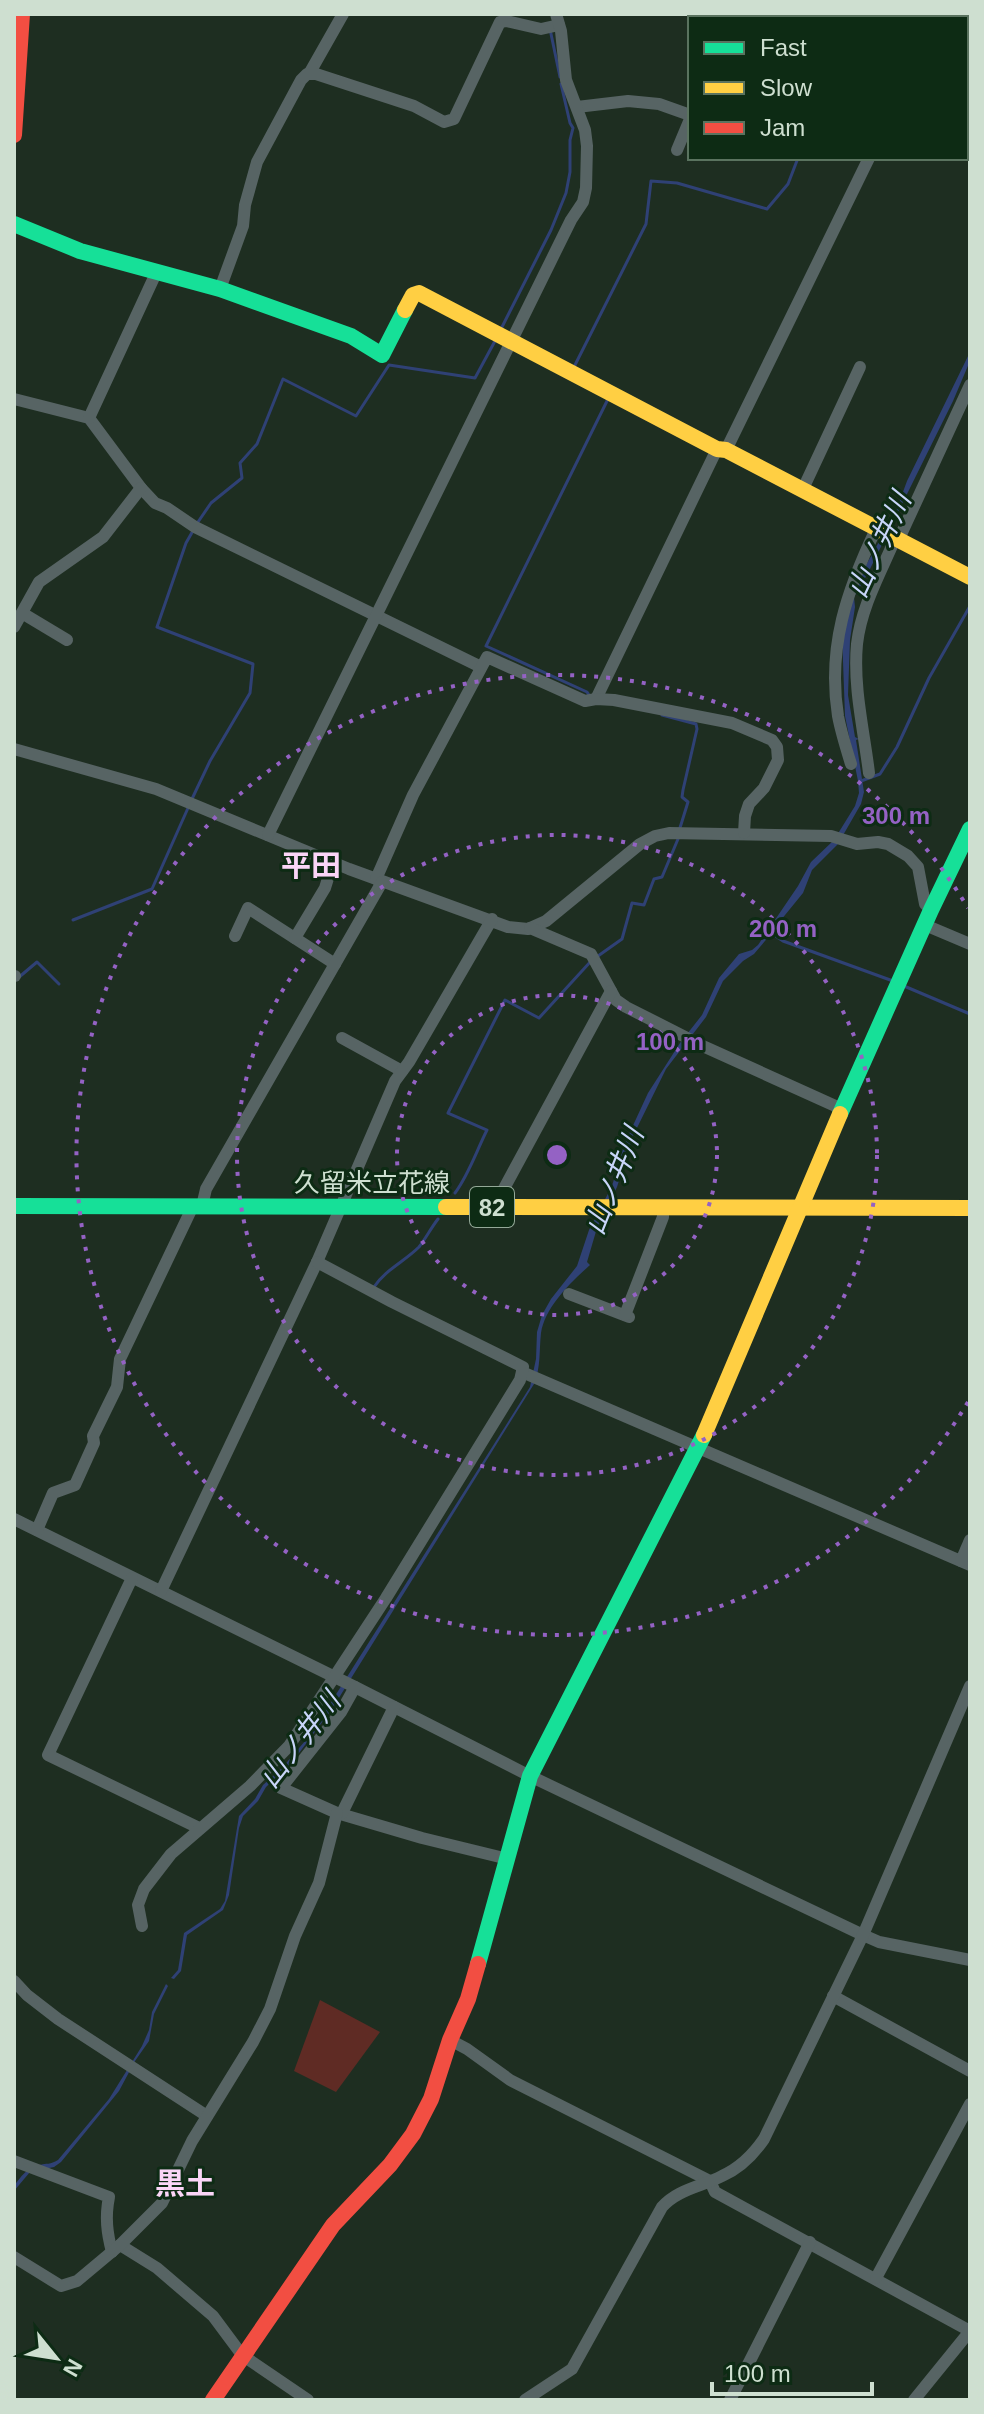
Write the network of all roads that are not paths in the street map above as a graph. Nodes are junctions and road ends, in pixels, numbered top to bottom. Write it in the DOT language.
graph roads {
  1 [pos="343,14"];
  2 [pos="558,19"];
  3 [pos="19,24"];
  4 [pos="309,74"];
  5 [pos="577,107"];
  6 [pos="688,116"];
  7 [pos="688,122"];
  8 [pos="14,135"];
  9 [pos="677,150"];
  10 [pos="868,160"];
  11 [pos="14,224"];
  12 [pos="157,271"];
  13 [pos="220,289"];
  14 [pos="512,341"];
  15 [pos="860,367"];
  16 [pos="970,385"];
  17 [pos="14,399"];
  18 [pos="89,418"];
  19 [pos="721,450"];
  20 [pos="141,488"];
  21 [pos="802,491"];
  22 [pos="169,492"];
  23 [pos="163,506"];
  24 [pos="876,529"];
  25 [pos="897,540"];
  26 [pos="970,577"];
  27 [pos="22,613"];
  28 [pos="375,616"];
  29 [pos="14,627"];
  30 [pos="67,640"];
  31 [pos="481,667"];
  32 [pos="596,699"];
  33 [pos="14,749"];
  34 [pos="851,764"];
  35 [pos="869,773"];
  36 [pos="970,829"];
  37 [pos="744,833"];
  38 [pos="268,835"];
  39 [pos="333,862"];
  40 [pos="379,880"];
  41 [pos="928,917"];
  42 [pos="492,919"];
  43 [pos="530,928"];
  44 [pos="235,936"];
  45 [pos="295,938"];
  46 [pos="970,944"];
  47 [pos="335,964"];
  48 [pos="611,991"];
  49 [pos="342,1038"];
  50 [pos="402,1071"];
  51 [pos="842,1109"];
  52 [pos="14,1206"];
  53 [pos="198,1206"];
  54 [pos="341,1206"];
  55 [pos="494,1207"];
  56 [pos="663,1207"];
  57 [pos="801,1207"];
  58 [pos="970,1208"];
  59 [pos="317,1262"];
  60 [pos="569,1294"];
  61 [pos="522,1372"];
  62 [pos="699,1448"];
  63 [pos="14,1519"];
  64 [pos="37,1530"];
  65 [pos="970,1540"];
  66 [pos="966,1563"];
  67 [pos="132,1578"];
  68 [pos="161,1591"];
  69 [pos="334,1677"];
  70 [pos="970,1686"];
  71 [pos="355,1687"];
  72 [pos="394,1707"];
  73 [pos="530,1776"];
  74 [pos="339,1813"];
  75 [pos="199,1828"];
  76 [pos="508,1859"];
  77 [pos="142,1926"];
  78 [pos="863,1935"];
  79 [pos="970,1960"];
  80 [pos="14,1981"];
  81 [pos="833,1996"];
  82 [pos="450,2040"];
  83 [pos="970,2071"];
  84 [pos="970,2104"];
  85 [pos="207,2116"];
  86 [pos="14,2161"];
  87 [pos="710,2181"];
  88 [pos="810,2242"];
  89 [pos="116,2248"];
  90 [pos="14,2257"];
  91 [pos="876,2278"];
  92 [pos="966,2345"];
  93 [pos="242,2355"];
  94 [pos="213,2400"];
  95 [pos="308,2400"];
  96 [pos="525,2400"];
  97 [pos="730,2400"];
  98 [pos="914,2400"];
  1 -- 4 [label="street"];
  2 -- 4 [label="street"];
  2 -- 5 [label="street"];
  3 -- 8 [label="main road"];
  4 -- 13 [label="street"];
  5 -- 6 [label="street"];
  5 -- 14 [label="street"];
  7 -- 9 [label="street"];
  10 -- 19 [label="street"];
  11 -- 12 [label="main road"];
  12 -- 13 [label="main road"];
  12 -- 18 [label="street"];
  13 -- 14 [label="main road"];
  14 -- 19 [label="main road"];
  14 -- 28 [label="street"];
  15 -- 21 [label="street"];
  16 -- 25 [label="street"];
  17 -- 18 [label="street"];
  18 -- 20 [label="street"];
  19 -- 21 [label="main road"];
  19 -- 32 [label="street"];
  20 -- 23 [label="street"];
  20 -- 27 [label="street"];
  21 -- 24 [label="main road"];
  22 -- 23 [label="street"];
  23 -- 28 [label="street"];
  24 -- 25 [label="main road"];
  24 -- 34 [label="street"];
  25 -- 26 [label="main road"];
  25 -- 35 [label="street"];
  27 -- 29 [label="street"];
  27 -- 30 [label="street"];
  28 -- 31 [label="street"];
  28 -- 38 [label="street"];
  31 -- 32 [label="street"];
  31 -- 40 [label="street"];
  32 -- 37 [label="street"];
  33 -- 38 [label="street"];
  36 -- 41 [label="main road"];
  37 -- 41 [label="street"];
  37 -- 43 [label="street"];
  38 -- 39 [label="street"];
  39 -- 40 [label="street"];
  39 -- 45 [label="street"];
  40 -- 42 [label="street"];
  40 -- 47 [label="street"];
  41 -- 46 [label="street"];
  41 -- 51 [label="main road"];
  42 -- 43 [label="street"];
  42 -- 50 [label="street"];
  43 -- 48 [label="street"];
  44 -- 45 [label="street"];
  45 -- 47 [label="street"];
  47 -- 53 [label="street"];
  48 -- 51 [label="street"];
  48 -- 55 [label="street"];
  49 -- 50 [label="street"];
  50 -- 54 [label="street"];
  51 -- 57 [label="main road"];
  52 -- 53 [label="main road, 久留米立花線 / 82"];
  53 -- 54 [label="main road, 久留米立花線 / 82"];
  53 -- 64 [label="street"];
  54 -- 55 [label="main road, 久留米立花線 / 82"];
  54 -- 59 [label="street"];
  55 -- 56 [label="main road, 久留米立花線 / 82"];
  56 -- 57 [label="main road, 久留米立花線 / 82"];
  56 -- 60 [label="street"];
  57 -- 58 [label="main road, 久留米立花線 / 82"];
  57 -- 62 [label="main road"];
  59 -- 61 [label="street"];
  59 -- 68 [label="street"];
  61 -- 62 [label="street"];
  61 -- 69 [label="street"];
  62 -- 66 [label="street"];
  62 -- 73 [label="main road"];
  63 -- 64 [label="street"];
  64 -- 67 [label="street"];
  65 -- 66 [label="street"];
  67 -- 68 [label="street"];
  67 -- 75 [label="street"];
  68 -- 69 [label="street"];
  69 -- 71 [label="street"];
  69 -- 75 [label="street"];
  70 -- 78 [label="street"];
  71 -- 72 [label="street"];
  71 -- 74 [label="street"];
  72 -- 73 [label="street"];
  72 -- 74 [label="street"];
  73 -- 76 [label="main road"];
  73 -- 78 [label="street"];
  74 -- 76 [label="street"];
  74 -- 85 [label="street"];
  75 -- 77 [label="street"];
  76 -- 82 [label="main road"];
  78 -- 79 [label="street"];
  78 -- 81 [label="street"];
  80 -- 85 [label="street"];
  81 -- 83 [label="street"];
  81 -- 87 [label="street"];
  82 -- 87 [label="street"];
  82 -- 93 [label="main road"];
  84 -- 91 [label="street"];
  85 -- 89 [label="street"];
  86 -- 89 [label="street"];
  87 -- 88 [label="street"];
  87 -- 96 [label="street"];
  88 -- 91 [label="street"];
  88 -- 97 [label="street"];
  89 -- 90 [label="street"];
  89 -- 93 [label="street"];
  91 -- 92 [label="street"];
  92 -- 98 [label="street"];
  93 -- 94 [label="main road"];
  93 -- 95 [label="street"];
}
